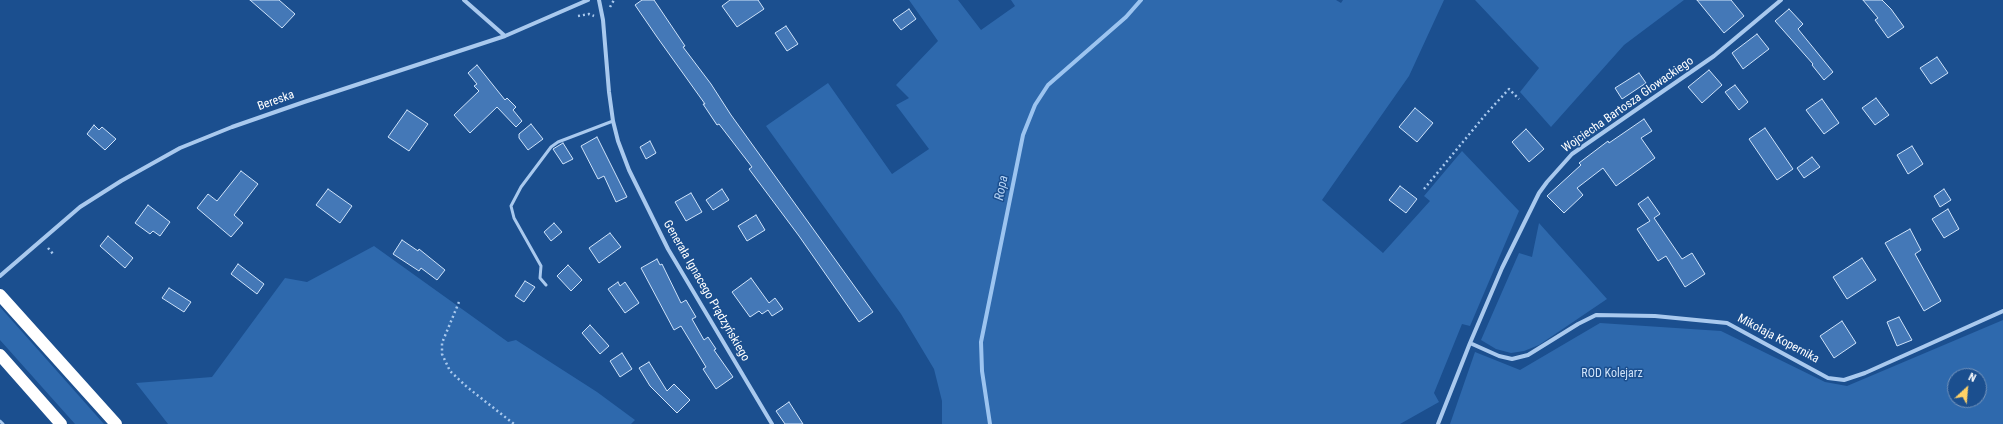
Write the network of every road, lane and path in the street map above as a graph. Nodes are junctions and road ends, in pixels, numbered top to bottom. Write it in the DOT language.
graph roads {
  1 [pos="464,0"];
  2 [pos="588,0"];
  3 [pos="599,0"];
  4 [pos="614,0"];
  5 [pos="1781,0"];
  6 [pos="572,18"];
  7 [pos="603,20"];
  8 [pos="505,36"];
  9 [pos="1519,99"];
  10 [pos="613,121"];
  11 [pos="1424,189"];
  12 [pos="52,244"];
  13 [pos="48,248"];
  14 [pos="42,252"];
  15 [pos="54,255"];
  16 [pos="0,276"];
  17 [pos="546,285"];
  18 [pos="0,295"];
  19 [pos="459,302"];
  20 [pos="2003,311"];
  21 [pos="1470,343"];
  22 [pos="0,355"];
  23 [pos="0,421"];
  24 [pos="3,424"];
  25 [pos="61,424"];
  26 [pos="116,424"];
  27 [pos="514,424"];
  28 [pos="772,424"];
  29 [pos="1438,424"];
  1 -- 8 [label="street"];
  2 -- 8 [label="street, Bereska"];
  3 -- 7 [label="street, Generała Ignacego Prądzyńskiego"];
  4 -- 7 [label="path"];
  5 -- 21 [label="street, Wojciecha Bartosza Głowackiego"];
  6 -- 7 [label="path"];
  7 -- 10 [label="street, Generała Ignacego Prądzyńskiego"];
  8 -- 16 [label="street, Bereska"];
  9 -- 11 [label="path"];
  10 -- 17 [label="lane"];
  10 -- 28 [label="street, Generała Ignacego Prądzyńskiego"];
  12 -- 13 [label="path"];
  13 -- 14 [label="path"];
  13 -- 15 [label="path"];
  18 -- 26 [label="highway"];
  19 -- 27 [label="path"];
  20 -- 21 [label="street, Mikołaja Kopernika"];
  21 -- 29 [label="street, Wojciecha Bartosza Głowackiego"];
  22 -- 25 [label="highway"];
  23 -- 24 [label="lane"];
}
